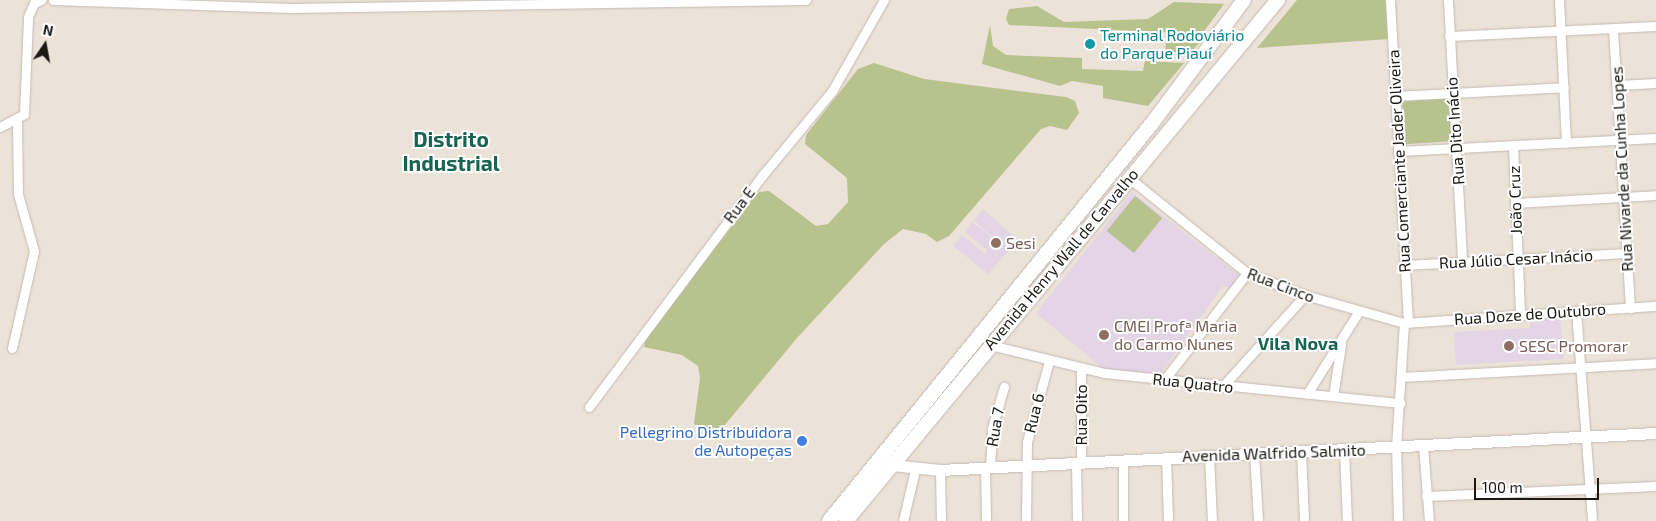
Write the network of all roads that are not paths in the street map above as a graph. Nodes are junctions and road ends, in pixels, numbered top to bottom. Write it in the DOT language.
graph roads {
  1 [pos="41,0"];
  2 [pos="53,0"];
  3 [pos="806,0"];
  4 [pos="884,0"];
  5 [pos="1244,0"];
  6 [pos="1278,0"];
  7 [pos="1390,0"];
  8 [pos="1448,0"];
  9 [pos="1559,0"];
  10 [pos="146,2"];
  11 [pos="1656,26"];
  12 [pos="1613,30"];
  13 [pos="1561,32"];
  14 [pos="1450,36"];
  15 [pos="1199,58"];
  16 [pos="1656,83"];
  17 [pos="1618,85"];
  18 [pos="1564,87"];
  19 [pos="1452,94"];
  20 [pos="1395,96"];
  21 [pos="1193,103"];
  22 [pos="17,120"];
  23 [pos="0,127"];
  24 [pos="1656,138"];
  25 [pos="1620,140"];
  26 [pos="1566,143"];
  27 [pos="1513,145"];
  28 [pos="1458,148"];
  29 [pos="1398,151"];
  30 [pos="1128,177"];
  31 [pos="1656,195"];
  32 [pos="1624,196"];
  33 [pos="1515,203"];
  34 [pos="1627,253"];
  35 [pos="1517,259"];
  36 [pos="1462,262"];
  37 [pos="1405,265"];
  38 [pos="1247,273"];
  39 [pos="1305,296"];
  40 [pos="1656,306"];
  41 [pos="1630,308"];
  42 [pos="1359,311"];
  43 [pos="1576,311"];
  44 [pos="1006,314"];
  45 [pos="1520,315"];
  46 [pos="1406,322"];
  47 [pos="1342,340"];
  48 [pos="990,345"];
  49 [pos="12,348"];
  50 [pos="1049,361"];
  51 [pos="1656,362"];
  52 [pos="1579,366"];
  53 [pos="1081,368"];
  54 [pos="1401,376"];
  55 [pos="1164,380"];
  56 [pos="1004,387"];
  57 [pos="1222,387"];
  58 [pos="1307,394"];
  59 [pos="1333,396"];
  60 [pos="1400,403"];
  61 [pos="589,407"];
  62 [pos="1656,433"];
  63 [pos="1585,437"];
  64 [pos="1423,446"];
  65 [pos="1396,447"];
  66 [pos="1344,450"];
  67 [pos="1302,451"];
  68 [pos="883,453"];
  69 [pos="1254,453"];
  70 [pos="1209,456"];
  71 [pos="1166,457"];
  72 [pos="1123,460"];
  73 [pos="1079,462"];
  74 [pos="892,465"];
  75 [pos="1027,465"];
  76 [pos="988,468"];
  77 [pos="915,470"];
  78 [pos="940,470"];
  79 [pos="1656,486"];
  80 [pos="1590,490"];
  81 [pos="1426,496"];
  82 [pos="831,520"];
  83 [pos="846,521"];
  84 [pos="904,521"];
  85 [pos="941,521"];
  86 [pos="986,521"];
  87 [pos="1026,521"];
  88 [pos="1077,521"];
  89 [pos="1123,521"];
  90 [pos="1168,521"];
  91 [pos="1212,521"];
  92 [pos="1258,521"];
  93 [pos="1304,521"];
  94 [pos="1347,521"];
  95 [pos="1398,521"];
  96 [pos="1429,521"];
  97 [pos="1592,521"];
  1 -- 22 [label="street"];
  2 -- 10 [label="street"];
  3 -- 10 [label="street"];
  4 -- 61 [label="street, Rua E"];
  5 -- 15 [label="main road, Avenida Henry Wall de Carvalho"];
  6 -- 21 [label="main road, Avenida Henry Wall de Carvalho"];
  7 -- 20 [label="street, Rua Comerciante Jader Oliveira"];
  8 -- 14 [label="street, Rua Dito Inácio"];
  9 -- 13 [label="street"];
  11 -- 12 [label="street"];
  12 -- 13 [label="street"];
  12 -- 17 [label="street, Rua Nivarde da Cunha Lopes"];
  13 -- 14 [label="street"];
  13 -- 18 [label="street"];
  14 -- 19 [label="street, Rua Dito Inácio"];
  15 -- 21 [label="main road"];
  15 -- 44 [label="main road, Avenida Henry Wall de Carvalho"];
  16 -- 17 [label="street"];
  17 -- 25 [label="street, Rua Nivarde da Cunha Lopes"];
  18 -- 19 [label="street"];
  18 -- 26 [label="street"];
  19 -- 20 [label="street"];
  19 -- 28 [label="street, Rua Dito Inácio"];
  20 -- 29 [label="street, Rua Comerciante Jader Oliveira"];
  21 -- 30 [label="main road, Avenida Henry Wall de Carvalho"];
  22 -- 23 [label="street"];
  22 -- 49 [label="street"];
  24 -- 25 [label="street"];
  25 -- 26 [label="street"];
  25 -- 32 [label="street, Rua Nivarde da Cunha Lopes"];
  26 -- 27 [label="street"];
  27 -- 28 [label="street"];
  27 -- 33 [label="street, João Cruz"];
  28 -- 29 [label="street"];
  28 -- 36 [label="street, Rua Dito Inácio"];
  29 -- 37 [label="street, Rua Comerciante Jader Oliveira"];
  30 -- 38 [label="street, Rua Cinco"];
  30 -- 44 [label="main road, Avenida Henry Wall de Carvalho"];
  31 -- 32 [label="street"];
  32 -- 33 [label="street"];
  32 -- 34 [label="street, Rua Nivarde da Cunha Lopes"];
  33 -- 35 [label="street, João Cruz"];
  34 -- 35 [label="street, Rua Júlio Cesar Inácio"];
  34 -- 41 [label="street, Rua Nivarde da Cunha Lopes"];
  35 -- 36 [label="street, Rua Júlio Cesar Inácio"];
  35 -- 45 [label="street, João Cruz"];
  36 -- 37 [label="street, Rua Júlio Cesar Inácio"];
  37 -- 46 [label="street, Rua Comerciante Jader Oliveira"];
  38 -- 39 [label="street, Rua Cinco"];
  38 -- 55 [label="street"];
  39 -- 42 [label="street, Rua Cinco"];
  39 -- 57 [label="street"];
  40 -- 41 [label="street, Rua Doze de Outubro"];
  41 -- 43 [label="street, Rua Doze de Outubro"];
  42 -- 46 [label="street, Rua Cinco"];
  42 -- 47 [label="street"];
  43 -- 45 [label="street, Rua Doze de Outubro"];
  43 -- 52 [label="street"];
  44 -- 48 [label="main road, Avenida Henry Wall de Carvalho"];
  44 -- 68 [label="main road, Avenida Henry Wall de Carvalho"];
  45 -- 46 [label="street, Rua Doze de Outubro"];
  46 -- 54 [label="street, Rua Comerciante Jader Oliveira"];
  47 -- 58 [label="street"];
  47 -- 59 [label="street"];
  48 -- 50 [label="street, Rua Quatro"];
  48 -- 74 [label="main road, Avenida Henry Wall de Carvalho"];
  50 -- 53 [label="street, Rua Quatro"];
  50 -- 75 [label="street, Rua 6"];
  51 -- 52 [label="street"];
  52 -- 54 [label="street"];
  52 -- 63 [label="street"];
  53 -- 55 [label="street, Rua Quatro"];
  53 -- 73 [label="street, Rua Oito"];
  54 -- 60 [label="street, Rua Comerciante Jader Oliveira"];
  55 -- 57 [label="street, Rua Quatro"];
  56 -- 76 [label="street, Rua 7"];
  57 -- 58 [label="street, Rua Quatro"];
  58 -- 59 [label="street, Rua Quatro"];
  59 -- 60 [label="street, Rua Quatro"];
  60 -- 65 [label="street, Rua Comerciante Jader Oliveira"];
  62 -- 63 [label="street, Avenida Walfrido Salmito"];
  63 -- 64 [label="street, Avenida Walfrido Salmito"];
  63 -- 80 [label="street"];
  64 -- 65 [label="street, Avenida Walfrido Salmito"];
  64 -- 81 [label="street"];
  65 -- 66 [label="street, Avenida Walfrido Salmito"];
  65 -- 95 [label="street, Rua Comerciante Jader Oliveira"];
  66 -- 67 [label="street, Avenida Walfrido Salmito"];
  66 -- 94 [label="street"];
  67 -- 69 [label="street, Avenida Walfrido Salmito"];
  67 -- 93 [label="street"];
  68 -- 74 [label="main road"];
  68 -- 82 [label="main road, Avenida Henry Wall de Carvalho"];
  69 -- 70 [label="street, Avenida Walfrido Salmito"];
  69 -- 92 [label="street"];
  70 -- 71 [label="street, Avenida Walfrido Salmito"];
  70 -- 91 [label="street"];
  71 -- 72 [label="street, Avenida Walfrido Salmito"];
  71 -- 90 [label="street"];
  72 -- 73 [label="street, Avenida Walfrido Salmito"];
  72 -- 89 [label="street"];
  73 -- 75 [label="street, Avenida Walfrido Salmito"];
  73 -- 88 [label="street, Rua Oito"];
  74 -- 77 [label="street, Avenida Walfrido Salmito"];
  74 -- 83 [label="main road, Avenida Henry Wall de Carvalho"];
  75 -- 76 [label="street, Avenida Walfrido Salmito"];
  75 -- 87 [label="street, Rua 6"];
  76 -- 78 [label="street, Avenida Walfrido Salmito"];
  76 -- 86 [label="street, Rua 7"];
  77 -- 78 [label="street, Avenida Walfrido Salmito"];
  77 -- 84 [label="street"];
  78 -- 85 [label="street"];
  79 -- 80 [label="street"];
  80 -- 81 [label="street"];
  80 -- 97 [label="street"];
  81 -- 96 [label="street"];
}
